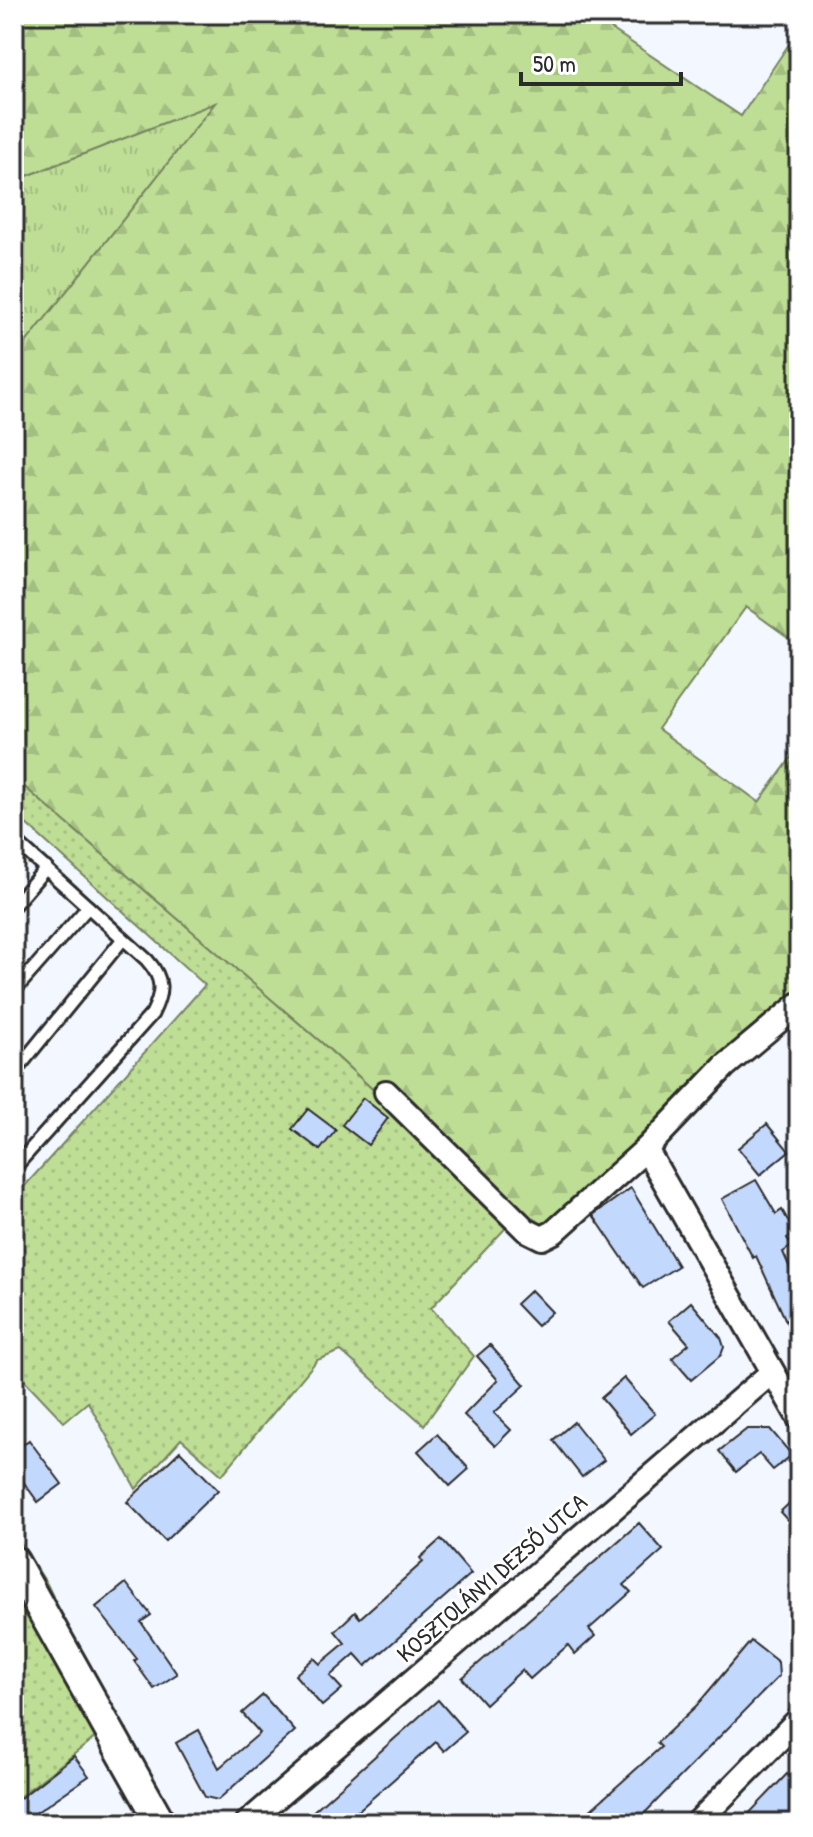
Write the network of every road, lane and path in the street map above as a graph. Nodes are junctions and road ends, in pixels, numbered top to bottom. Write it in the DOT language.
graph roads {
  1 [pos="14,840"];
  2 [pos="46,868"];
  3 [pos="14,905"];
  4 [pos="88,907"];
  5 [pos="123,939"];
  6 [pos="14,991"];
  7 [pos="799,1004"];
  8 [pos="14,1073"];
  9 [pos="386,1092"];
  10 [pos="646,1149"];
  11 [pos="14,1168"];
  12 [pos="771,1373"];
  13 [pos="799,1418"];
  14 [pos="14,1561"];
  15 [pos="799,1719"];
  16 [pos="161,1823"];
  17 [pos="247,1823"];
  18 [pos="697,1823"];
  1 -- 2 [label="lane"];
  2 -- 3 [label="lane"];
  2 -- 4 [label="lane"];
  4 -- 5 [label="lane"];
  4 -- 6 [label="lane"];
  5 -- 8 [label="lane"];
  5 -- 11 [label="lane"];
  7 -- 10 [label="street"];
  9 -- 10 [label="street"];
  10 -- 12 [label="street"];
  12 -- 13 [label="street"];
  12 -- 17 [label="street, KOSZTOLÁNYI DEZSŐ UTCA"];
  14 -- 16 [label="street"];
  15 -- 18 [label="street"];
}
